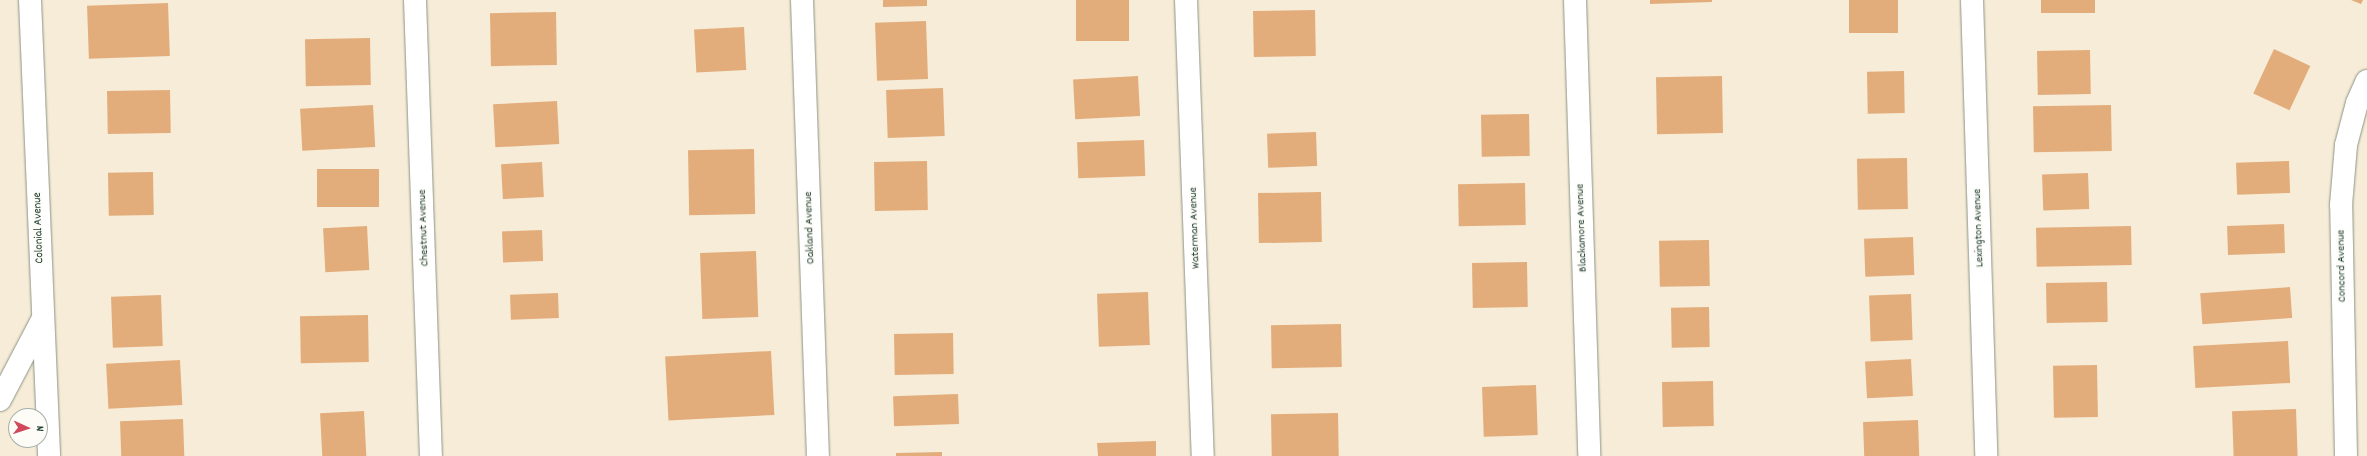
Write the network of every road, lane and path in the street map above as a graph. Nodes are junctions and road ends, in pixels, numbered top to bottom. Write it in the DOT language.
graph roads {
  1 [pos="30,0"];
  2 [pos="415,0"];
  3 [pos="802,0"];
  4 [pos="1186,0"];
  5 [pos="1575,0"];
  6 [pos="1972,0"];
  7 [pos="2367,81"];
  8 [pos="43,320"];
  9 [pos="0,400"];
  10 [pos="49,456"];
  11 [pos="431,456"];
  12 [pos="818,456"];
  13 [pos="1203,456"];
  14 [pos="1589,456"];
  15 [pos="1986,456"];
  16 [pos="2346,456"];
  1 -- 8 [label="street, Colonial Avenue"];
  2 -- 11 [label="street, Chestnut Avenue"];
  3 -- 12 [label="street, Oakland Avenue"];
  4 -- 13 [label="street, Waterman Avenue"];
  5 -- 14 [label="street, Blackamore Avenue"];
  6 -- 15 [label="street, Lexington Avenue"];
  7 -- 16 [label="street, Concord Avenue"];
  8 -- 9 [label="street"];
  8 -- 10 [label="street, Colonial Avenue"];
}
